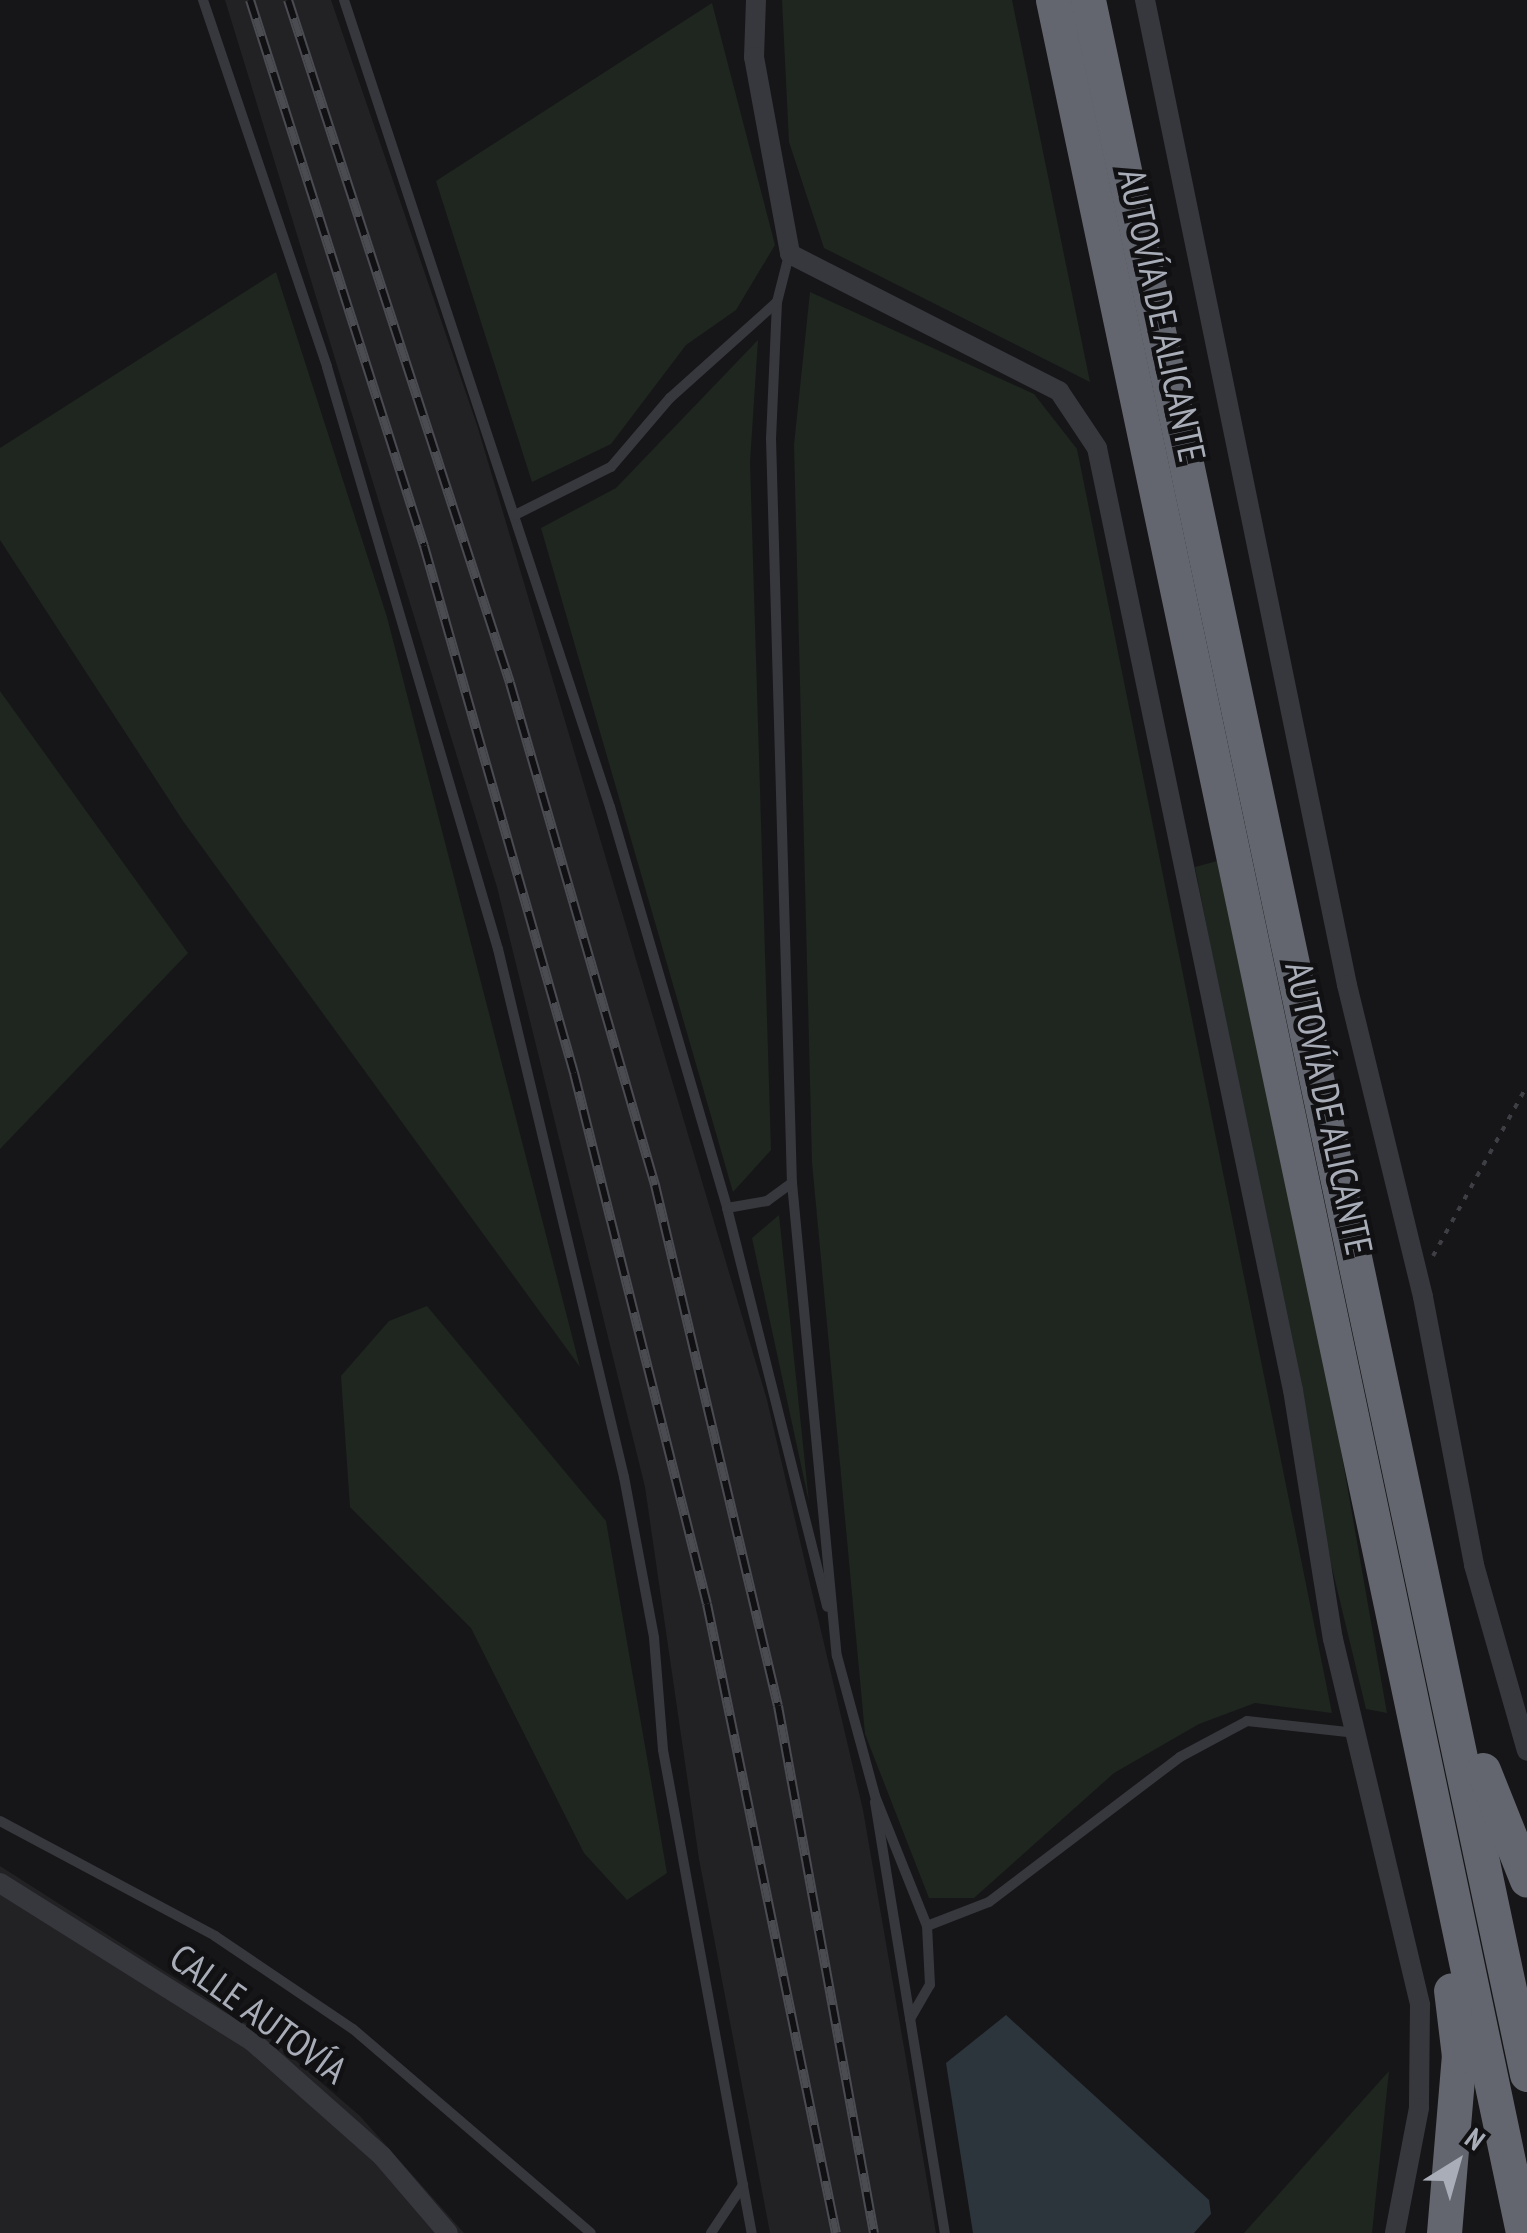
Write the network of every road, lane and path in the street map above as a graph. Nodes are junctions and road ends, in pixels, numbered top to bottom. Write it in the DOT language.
graph roads {
  1 [pos="202,0"];
  2 [pos="344,0"];
  3 [pos="1053,0"];
  4 [pos="1088,0"];
  5 [pos="1145,0"];
  6 [pos="752,4"];
  7 [pos="790,254"];
  8 [pos="777,302"];
  9 [pos="515,515"];
  10 [pos="1527,1086"];
  11 [pos="792,1183"];
  12 [pos="727,1208"];
  13 [pos="1423,1296"];
  14 [pos="837,1647"];
  15 [pos="1443,1680"];
  16 [pos="1359,1734"];
  17 [pos="1527,1751"];
  18 [pos="875,1796"];
  19 [pos="0,1821"];
  20 [pos="1527,1880"];
  21 [pos="0,1884"];
  22 [pos="1452,1894"];
  23 [pos="928,1926"];
  24 [pos="910,2020"];
  25 [pos="1527,2074"];
  26 [pos="743,2185"];
  27 [pos="448,2233"];
  28 [pos="591,2233"];
  29 [pos="711,2233"];
  30 [pos="752,2233"];
  31 [pos="945,2233"];
  32 [pos="1396,2233"];
  33 [pos="1444,2233"];
  34 [pos="1524,2233"];
  1 -- 26 [label="lane"];
  2 -- 9 [label="lane"];
  3 -- 22 [label="highway, AUTOVÍA DE ALICANTE"];
  4 -- 15 [label="highway, AUTOVÍA DE ALICANTE"];
  5 -- 13 [label="street"];
  6 -- 7 [label="street"];
  7 -- 8 [label="lane"];
  7 -- 16 [label="street"];
  8 -- 9 [label="lane"];
  8 -- 11 [label="lane"];
  9 -- 12 [label="lane"];
  10 -- 13 [label="path"];
  11 -- 12 [label="lane"];
  11 -- 14 [label="lane"];
  12 -- 14 [label="lane"];
  13 -- 17 [label="street"];
  14 -- 18 [label="lane"];
  15 -- 20 [label="highway"];
  15 -- 25 [label="highway, AUTOVÍA DE ALICANTE"];
  16 -- 23 [label="lane"];
  16 -- 32 [label="street"];
  18 -- 23 [label="lane"];
  18 -- 24 [label="lane"];
  19 -- 28 [label="lane"];
  21 -- 27 [label="street, CALLE AUTOVÍA"];
  22 -- 33 [label="highway"];
  22 -- 34 [label="highway, AUTOVÍA DE ALICANTE"];
  23 -- 24 [label="lane"];
  24 -- 31 [label="lane"];
  26 -- 29 [label="lane"];
  26 -- 30 [label="lane"];
}
